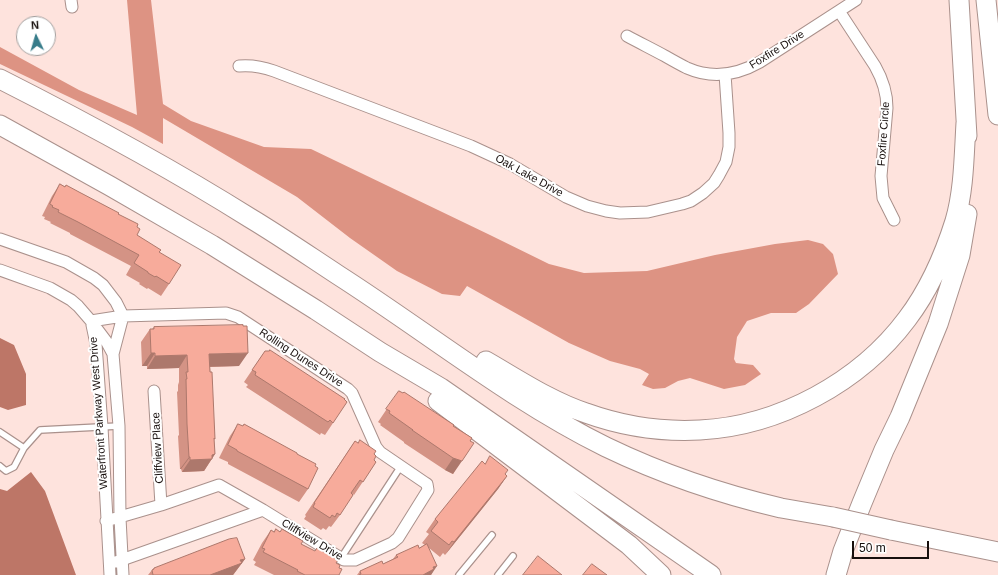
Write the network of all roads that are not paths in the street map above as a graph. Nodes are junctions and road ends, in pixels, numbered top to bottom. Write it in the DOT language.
graph roads {
  1 [pos="856,0"];
  2 [pos="959,0"];
  3 [pos="986,0"];
  4 [pos="839,11"];
  5 [pos="627,36"];
  6 [pos="239,66"];
  7 [pos="724,74"];
  8 [pos="0,79"];
  9 [pos="998,115"];
  10 [pos="966,123"];
  11 [pos="0,125"];
  12 [pos="894,220"];
  13 [pos="0,239"];
  14 [pos="0,270"];
  15 [pos="356,286"];
  16 [pos="123,316"];
  17 [pos="91,321"];
  18 [pos="380,352"];
  19 [pos="113,354"];
  20 [pos="154,391"];
  21 [pos="119,426"];
  22 [pos="102,427"];
  23 [pos="0,432"];
  24 [pos="24,448"];
  25 [pos="0,466"];
  26 [pos="402,466"];
  27 [pos="428,490"];
  28 [pos="161,505"];
  29 [pos="263,510"];
  30 [pos="120,518"];
  31 [pos="106,522"];
  32 [pos="492,535"];
  33 [pos="998,552"];
  34 [pos="513,556"];
  35 [pos="341,558"];
  36 [pos="122,560"];
  37 [pos="109,563"];
  38 [pos="110,575"];
  39 [pos="123,575"];
  40 [pos="459,575"];
  41 [pos="498,575"];
  42 [pos="661,575"];
  43 [pos="712,575"];
  44 [pos="836,575"];
  1 -- 4 [label="street, Foxfire Drive"];
  2 -- 10 [label="highway"];
  3 -- 9 [label="highway"];
  4 -- 7 [label="street, Foxfire Drive"];
  4 -- 12 [label="street, Foxfire Circle"];
  5 -- 7 [label="street, Foxfire Drive"];
  6 -- 7 [label="street, Oak Lake Drive"];
  8 -- 15 [label="highway"];
  10 -- 15 [label="highway"];
  10 -- 44 [label="highway"];
  11 -- 18 [label="highway"];
  13 -- 16 [label="street"];
  14 -- 17 [label="street"];
  15 -- 33 [label="highway, bridge"];
  16 -- 17 [label="street, Rolling Dunes Drive"];
  16 -- 19 [label="street"];
  16 -- 26 [label="street, Rolling Dunes Drive"];
  17 -- 19 [label="street, Waterfront Parkway West Drive"];
  17 -- 22 [label="street, Waterfront Parkway West Drive"];
  18 -- 42 [label="highway"];
  18 -- 43 [label="highway"];
  19 -- 21 [label="street, Waterfront Parkway West Drive"];
  20 -- 28 [label="street, Cliffview Place"];
  21 -- 22 [label="lane"];
  21 -- 30 [label="street, Waterfront Parkway West Drive"];
  22 -- 24 [label="lane"];
  22 -- 31 [label="street, Waterfront Parkway West Drive"];
  23 -- 24 [label="lane"];
  24 -- 25 [label="lane"];
  26 -- 27 [label="street, Rolling Dunes Drive"];
  26 -- 35 [label="lane"];
  27 -- 35 [label="street, Cliffview Drive"];
  28 -- 29 [label="street, Cliffview Drive"];
  28 -- 30 [label="street, Cliffview Drive"];
  29 -- 35 [label="street, Cliffview Drive"];
  29 -- 36 [label="street"];
  30 -- 31 [label="street, Cliffview Drive"];
  30 -- 36 [label="street, Waterfront Parkway West Drive"];
  31 -- 37 [label="street, Waterfront Parkway West Drive"];
  32 -- 40 [label="lane"];
  34 -- 41 [label="lane"];
  36 -- 37 [label="street"];
  36 -- 39 [label="street, Waterfront Parkway West Drive"];
  37 -- 38 [label="street, Waterfront Parkway West Drive"];
}
